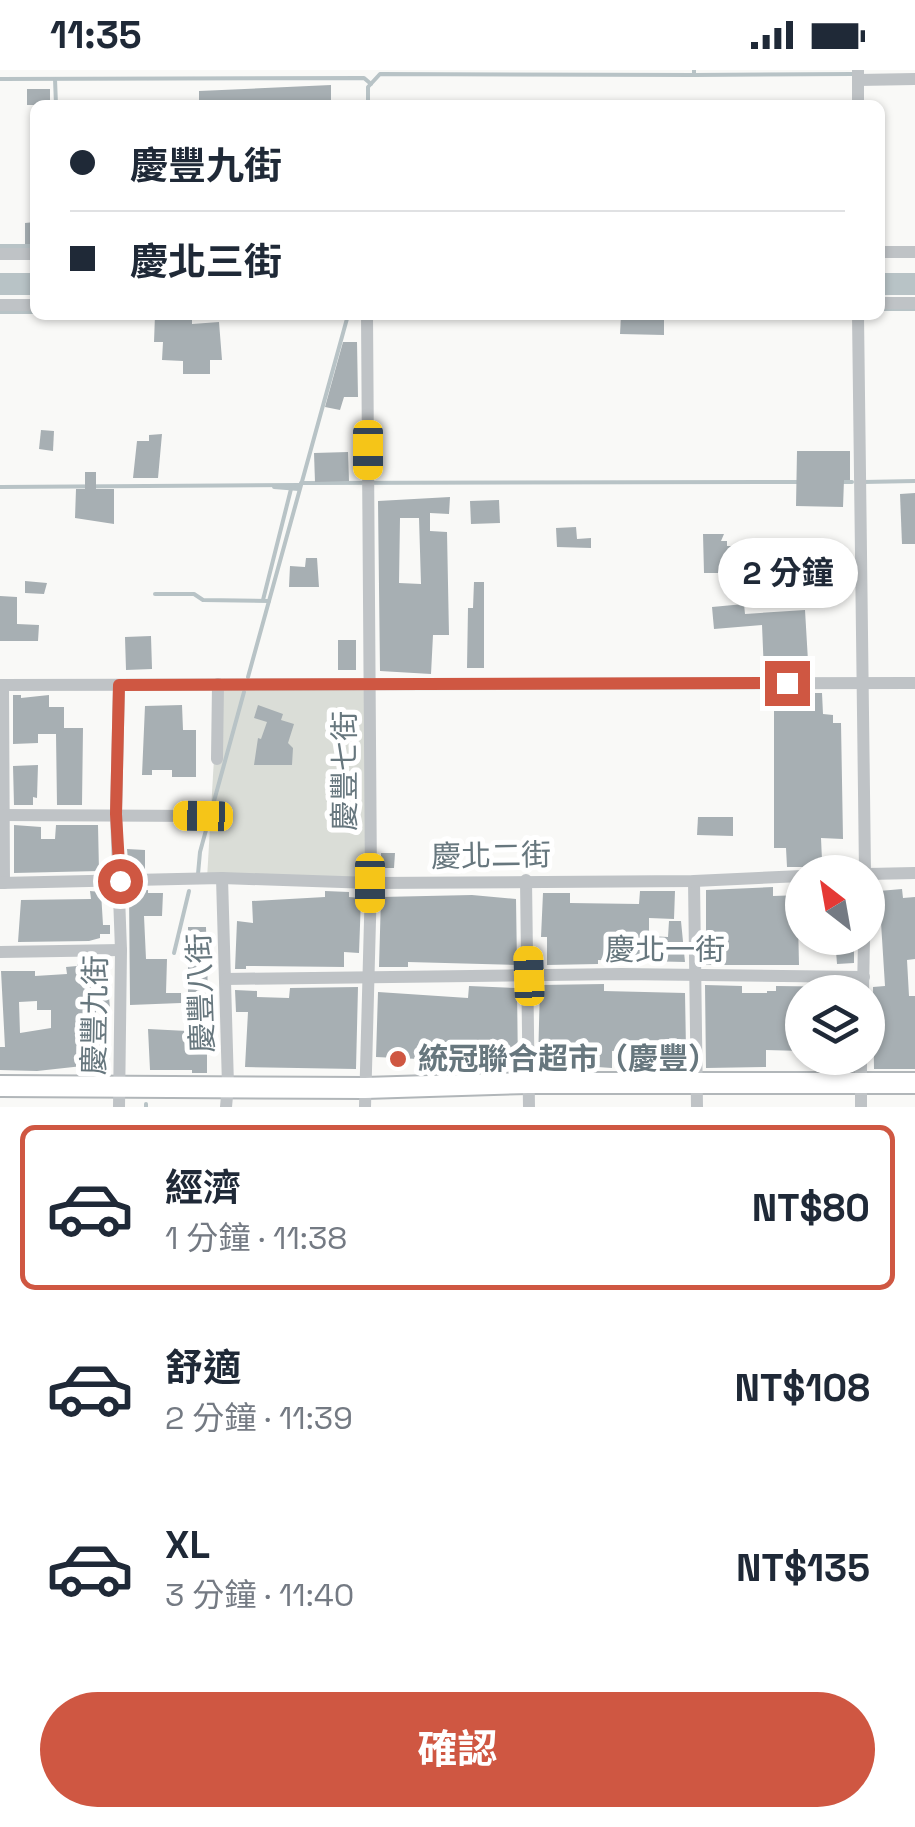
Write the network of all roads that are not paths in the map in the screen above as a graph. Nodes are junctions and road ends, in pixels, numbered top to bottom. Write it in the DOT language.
graph roads {
  1 [pos="858,75"];
  2 [pos="915,79"];
  3 [pos="885,252"];
  4 [pos="915,252"];
  5 [pos="0,254"];
  6 [pos="30,254"];
  7 [pos="885,303"];
  8 [pos="915,303"];
  9 [pos="0,305"];
  10 [pos="30,305"];
  11 [pos="367,320"];
  12 [pos="858,320"];
  13 [pos="370,683"];
  14 [pos="860,683"];
  15 [pos="915,683"];
  16 [pos="218,684"];
  17 [pos="1,685"];
  18 [pos="119,685"];
  19 [pos="218,759"];
  20 [pos="116,814"];
  21 [pos="1,815"];
  22 [pos="203,816"];
  23 [pos="865,855"];
  24 [pos="885,873"];
  25 [pos="915,874"];
  26 [pos="785,877"];
  27 [pos="222,878"];
  28 [pos="526,880"];
  29 [pos="120,881"];
  30 [pos="694,881"];
  31 [pos="2,883"];
  32 [pos="370,883"];
  33 [pos="121,950"];
  34 [pos="0,952"];
  35 [pos="696,974"];
  36 [pos="785,975"];
  37 [pos="529,976"];
  38 [pos="370,978"];
  39 [pos="226,979"];
  40 [pos="860,1075"];
  41 [pos="696,1082"];
  42 [pos="528,1083"];
  43 [pos="860,1084"];
  44 [pos="915,1084"];
  45 [pos="228,1085"];
  46 [pos="0,1086"];
  47 [pos="119,1096"];
  48 [pos="365,1098"];
  49 [pos="226,1107"];
  50 [pos="529,1107"];
  51 [pos="697,1107"];
  52 [pos="862,1107"];
  1 -- 2 [label="street"];
  3 -- 4 [label="street"];
  5 -- 6 [label="street"];
  7 -- 8 [label="street"];
  9 -- 10 [label="street"];
  11 -- 13 [label="street, 慶豐七街"];
  12 -- 14 [label="street"];
  13 -- 14 [label="street"];
  13 -- 16 [label="street"];
  13 -- 32 [label="street, 慶豐七街"];
  14 -- 15 [label="street"];
  14 -- 23 [label="street"];
  16 -- 18 [label="street"];
  16 -- 19 [label="street"];
  17 -- 18 [label="street"];
  17 -- 21 [label="street"];
  18 -- 20 [label="street, 慶豐九街"];
  20 -- 21 [label="street"];
  20 -- 22 [label="street"];
  20 -- 29 [label="street, 慶豐九街"];
  21 -- 31 [label="street"];
  24 -- 25 [label="street"];
  26 -- 30 [label="street, 慶北二街"];
  27 -- 29 [label="street, 慶北二街"];
  27 -- 32 [label="street, 慶北二街"];
  27 -- 39 [label="street, 慶豐八街"];
  28 -- 30 [label="street, 慶北二街"];
  28 -- 32 [label="street, 慶北二街"];
  28 -- 37 [label="street"];
  29 -- 31 [label="street, 慶北二街"];
  29 -- 33 [label="street, 慶豐九街"];
  30 -- 35 [label="street"];
  32 -- 38 [label="street, 慶豐七街"];
  33 -- 34 [label="street"];
  33 -- 47 [label="street, 慶豐九街"];
  35 -- 36 [label="street, 慶北一街"];
  35 -- 37 [label="street, 慶北一街"];
  35 -- 41 [label="street"];
  37 -- 38 [label="street, 慶北一街"];
  37 -- 42 [label="street"];
  38 -- 39 [label="street, 慶北一街"];
  38 -- 48 [label="street, 慶豐七街"];
  39 -- 45 [label="street, 慶豐八街"];
  40 -- 43 [label="street"];
  41 -- 42 [label="main road"];
  41 -- 43 [label="main road"];
  41 -- 51 [label="street"];
  42 -- 48 [label="main road"];
  42 -- 50 [label="street"];
  43 -- 44 [label="main road"];
  43 -- 52 [label="street"];
  45 -- 47 [label="main road"];
  45 -- 48 [label="main road"];
  45 -- 49 [label="street, 慶豐八街"];
  46 -- 47 [label="main road"];
}
